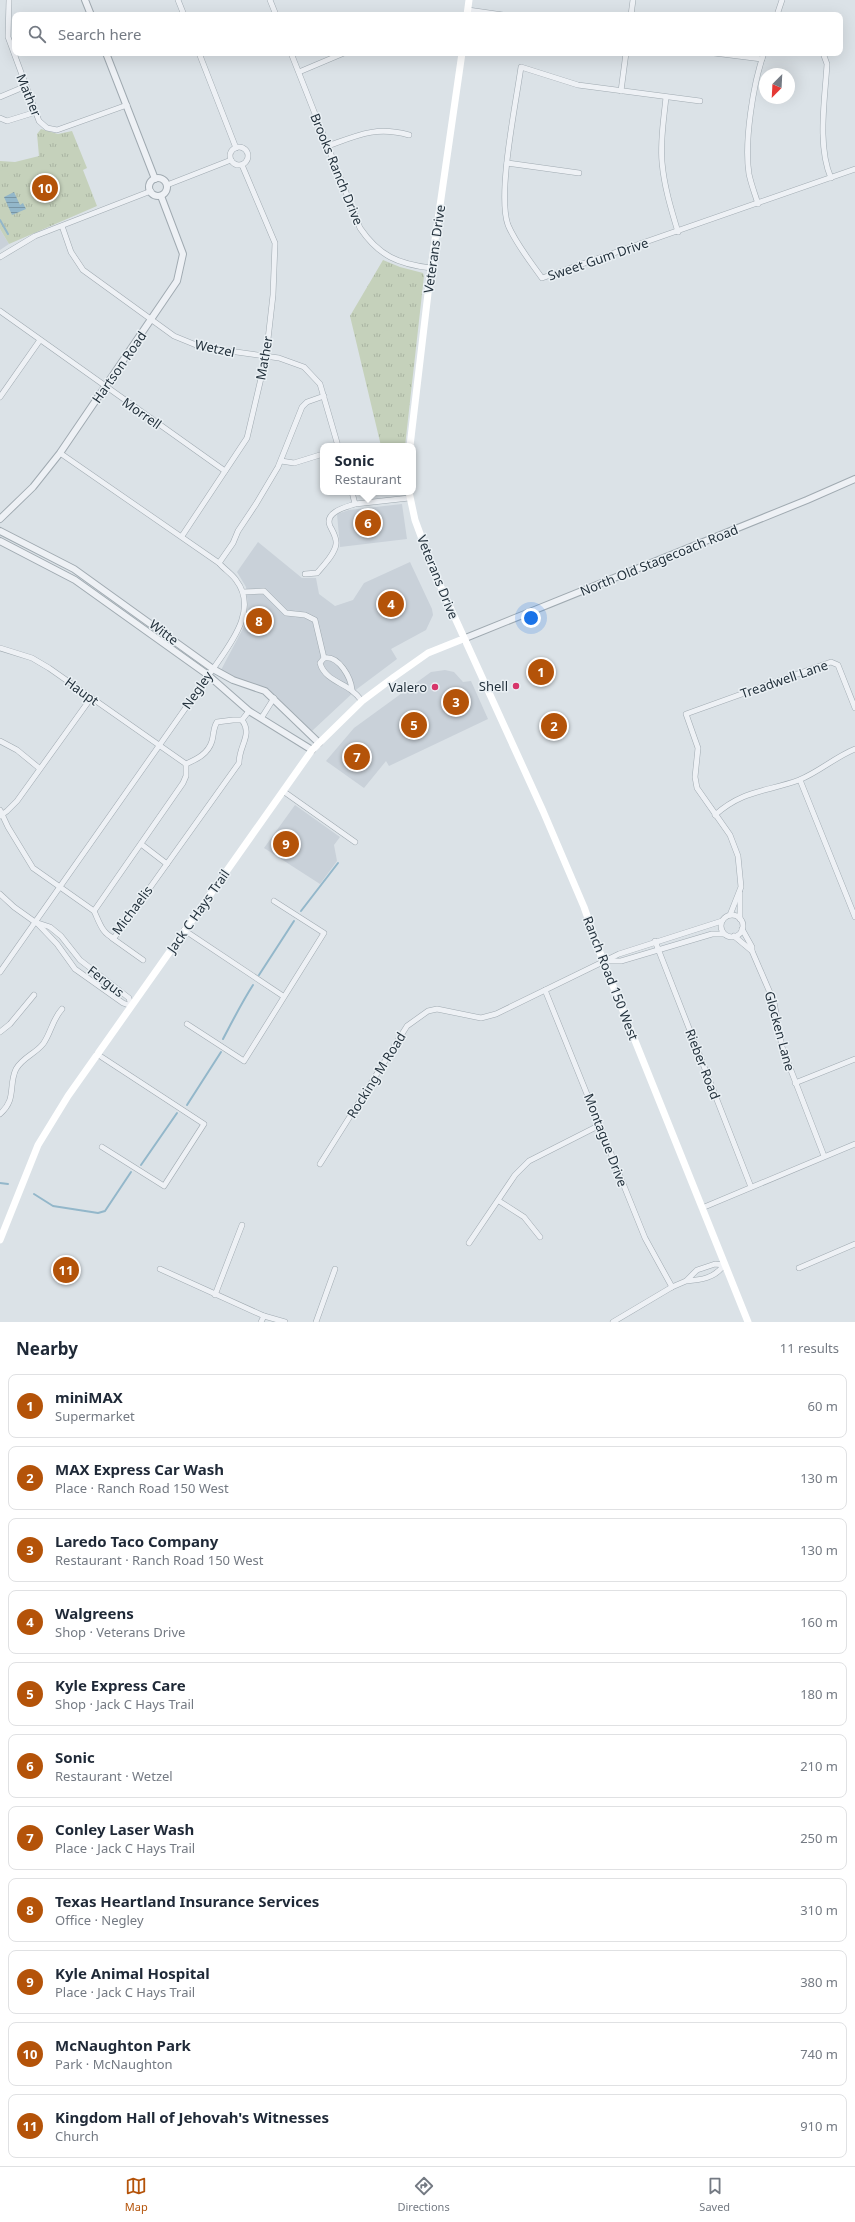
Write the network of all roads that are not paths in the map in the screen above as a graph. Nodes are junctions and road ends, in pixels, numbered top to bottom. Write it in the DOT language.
graph roads {
  1 [pos="9,0"];
  2 [pos="85,0"];
  3 [pos="178,0"];
  4 [pos="270,0"];
  5 [pos="469,0"];
  6 [pos="633,0"];
  7 [pos="782,0"];
  8 [pos="90,12"];
  9 [pos="183,12"];
  10 [pos="275,12"];
  11 [pos="468,12"];
  12 [pos="631,12"];
  13 [pos="778,12"];
  14 [pos="12,48"];
  15 [pos="15,56"];
  16 [pos="107,56"];
  17 [pos="200,56"];
  18 [pos="292,56"];
  19 [pos="337,56"];
  20 [pos="462,56"];
  21 [pos="626,56"];
  22 [pos="738,56"];
  23 [pos="763,56"];
  24 [pos="824,56"];
  25 [pos="762,59"];
  26 [pos="299,72"];
  27 [pos="26,86"];
  28 [pos="621,91"];
  29 [pos="0,97"];
  30 [pos="666,97"];
  31 [pos="700,101"];
  32 [pos="127,105"];
  33 [pos="36,112"];
  34 [pos="0,118"];
  35 [pos="409,135"];
  36 [pos="328,146"];
  37 [pos="236,148"];
  38 [pos="231,160"];
  39 [pos="507,163"];
  40 [pos="242,165"];
  41 [pos="855,170"];
  42 [pos="578,173"];
  43 [pos="832,178"];
  44 [pos="155,179"];
  45 [pos="167,185"];
  46 [pos="151,191"];
  47 [pos="161,196"];
  48 [pos="758,204"];
  49 [pos="62,226"];
  50 [pos="678,232"];
  51 [pos="0,257"];
  52 [pos="431,268"];
  53 [pos="0,311"];
  54 [pos="151,320"];
  55 [pos="40,340"];
  56 [pos="266,357"];
  57 [pos="105,387"];
  58 [pos="0,396"];
  59 [pos="324,396"];
  60 [pos="337,443"];
  61 [pos="410,443"];
  62 [pos="60,453"];
  63 [pos="320,455"];
  64 [pos="281,461"];
  65 [pos="225,471"];
  66 [pos="855,479"];
  67 [pos="353,495"];
  68 [pos="409,495"];
  69 [pos="355,504"];
  70 [pos="0,519"];
  71 [pos="0,525"];
  72 [pos="0,530"];
  73 [pos="182,536"];
  74 [pos="0,541"];
  75 [pos="52,558"];
  76 [pos="219,563"];
  77 [pos="49,567"];
  78 [pos="304,574"];
  79 [pos="106,591"];
  80 [pos="243,592"];
  81 [pos="100,598"];
  82 [pos="463,639"];
  83 [pos="0,648"];
  84 [pos="324,658"];
  85 [pos="213,669"];
  86 [pos="208,675"];
  87 [pos="352,690"];
  88 [pos="91,698"];
  89 [pos="274,698"];
  90 [pos="362,701"];
  91 [pos="854,701"];
  92 [pos="855,708"];
  93 [pos="249,711"];
  94 [pos="262,717"];
  95 [pos="242,720"];
  96 [pos="0,740"];
  97 [pos="319,742"];
  98 [pos="159,745"];
  99 [pos="855,749"];
  100 [pos="312,750"];
  101 [pos="186,764"];
  102 [pos="39,768"];
  103 [pos="800,780"];
  104 [pos="283,790"];
  105 [pos="1,813"];
  106 [pos="715,815"];
  107 [pos="355,842"];
  108 [pos="141,844"];
  109 [pos="167,864"];
  110 [pos="60,886"];
  111 [pos="740,893"];
  112 [pos="0,894"];
  113 [pos="274,901"];
  114 [pos="853,909"];
  115 [pos="94,911"];
  116 [pos="730,915"];
  117 [pos="855,918"];
  118 [pos="740,919"];
  119 [pos="722,921"];
  120 [pos="35,922"];
  121 [pos="742,929"];
  122 [pos="184,930"];
  123 [pos="724,934"];
  124 [pos="734,936"];
  125 [pos="112,938"];
  126 [pos="655,941"];
  127 [pos="658,949"];
  128 [pos="752,951"];
  129 [pos="143,960"];
  130 [pos="604,961"];
  131 [pos="0,972"];
  132 [pos="545,990"];
  133 [pos="34,995"];
  134 [pos="283,996"];
  135 [pos="131,1006"];
  136 [pos="62,1009"];
  137 [pos="187,1024"];
  138 [pos="0,1032"];
  139 [pos="97,1054"];
  140 [pos="855,1059"];
  141 [pos="795,1083"];
  142 [pos="0,1114"];
  143 [pos="600,1125"];
  144 [pos="855,1144"];
  145 [pos="102,1147"];
  146 [pos="824,1156"];
  147 [pos="320,1164"];
  148 [pos="751,1187"];
  149 [pos="499,1201"];
  150 [pos="702,1208"];
  151 [pos="242,1225"];
  152 [pos="540,1236"];
  153 [pos="0,1240"];
  154 [pos="469,1243"];
  155 [pos="855,1244"];
  156 [pos="724,1265"];
  157 [pos="798,1268"];
  158 [pos="335,1269"];
  159 [pos="160,1270"];
  160 [pos="686,1281"];
  161 [pos="672,1287"];
  162 [pos="215,1295"];
  163 [pos="264,1316"];
  164 [pos="261,1322"];
  165 [pos="285,1322"];
  166 [pos="316,1322"];
  167 [pos="613,1322"];
  168 [pos="748,1322"];
  1 -- 14 [label="street, Mather"];
  2 -- 8 [label="street"];
  3 -- 9 [label="street"];
  4 -- 10 [label="street"];
  5 -- 11 [label="main road"];
  6 -- 12 [label="street"];
  7 -- 13 [label="street"];
  15 -- 27 [label="street, Mather"];
  16 -- 32 [label="street"];
  17 -- 37 [label="street"];
  18 -- 26 [label="street, Brooks Ranch Drive"];
  19 -- 26 [label="street"];
  20 -- 52 [label="main road, Veterans Drive"];
  21 -- 28 [label="street"];
  22 -- 25 [label="street"];
  23 -- 25 [label="street"];
  24 -- 43 [label="street"];
  25 -- 48 [label="street"];
  26 -- 36 [label="street, Brooks Ranch Drive"];
  27 -- 29 [label="street"];
  27 -- 33 [label="street, Mather"];
  28 -- 30 [label="street, Sweet Gum Drive"];
  28 -- 39 [label="street, Sweet Gum Drive"];
  30 -- 31 [label="street, Sweet Gum Drive"];
  30 -- 50 [label="street"];
  32 -- 33 [label="street, Mather"];
  32 -- 44 [label="street"];
  33 -- 34 [label="street"];
  35 -- 36 [label="street"];
  36 -- 52 [label="street, Brooks Ranch Drive"];
  37 -- 38 [label="street"];
  37 -- 40 [label="street"];
  38 -- 40 [label="street"];
  38 -- 45 [label="street"];
  39 -- 42 [label="street"];
  39 -- 50 [label="street, Sweet Gum Drive"];
  40 -- 56 [label="street, Mather"];
  41 -- 43 [label="street, Sweet Gum Drive"];
  43 -- 48 [label="street, Sweet Gum Drive"];
  44 -- 45 [label="street"];
  44 -- 46 [label="street"];
  45 -- 47 [label="street"];
  46 -- 47 [label="street"];
  46 -- 49 [label="street"];
  47 -- 54 [label="street, Hartson Road"];
  48 -- 50 [label="street, Sweet Gum Drive"];
  49 -- 51 [label="street"];
  49 -- 54 [label="street, Wetzel"];
  52 -- 61 [label="main road, Veterans Drive"];
  53 -- 55 [label="street, Morrell"];
  54 -- 56 [label="street, Wetzel"];
  54 -- 57 [label="street, Hartson Road"];
  55 -- 57 [label="street, Morrell"];
  55 -- 58 [label="street"];
  56 -- 59 [label="street, Wetzel"];
  56 -- 65 [label="street, Mather"];
  57 -- 62 [label="street, Hartson Road"];
  57 -- 65 [label="street, Morrell"];
  59 -- 60 [label="street, Wetzel"];
  59 -- 64 [label="street"];
  62 -- 70 [label="street, Hartson Road"];
  62 -- 73 [label="street"];
  63 -- 64 [label="street"];
  64 -- 76 [label="street"];
  65 -- 73 [label="street, Mather"];
  66 -- 82 [label="street, North Old Stagecoach Road"];
  67 -- 69 [label="street"];
  68 -- 69 [label="street"];
  68 -- 82 [label="main road, Veterans Drive"];
  69 -- 78 [label="street"];
  71 -- 72 [label="street"];
  72 -- 75 [label="street, Witte"];
  73 -- 76 [label="street"];
  74 -- 77 [label="street, Witte"];
  75 -- 77 [label="street"];
  75 -- 79 [label="street, Witte"];
  76 -- 80 [label="street"];
  77 -- 81 [label="street, Witte"];
  79 -- 81 [label="street"];
  79 -- 85 [label="street, Witte"];
  80 -- 84 [label="street"];
  80 -- 85 [label="street, Negley"];
  81 -- 86 [label="street, Witte"];
  82 -- 90 [label="main road, Jack C Hays Trail"];
  82 -- 130 [label="main road, Ranch Road 150 West"];
  83 -- 88 [label="street, Haupt"];
  84 -- 87 [label="street"];
  84 -- 87 [label="street"];
  85 -- 86 [label="street, Negley"];
  85 -- 89 [label="street, Witte"];
  86 -- 93 [label="street, Witte"];
  86 -- 98 [label="street, Negley"];
  87 -- 90 [label="street"];
  88 -- 98 [label="street, Haupt"];
  88 -- 102 [label="street"];
  89 -- 94 [label="street"];
  89 -- 97 [label="street, Witte"];
  90 -- 97 [label="main road, Jack C Hays Trail"];
  91 -- 92 [label="street, Treadwell Lane"];
  91 -- 106 [label="street, Treadwell Lane"];
  93 -- 94 [label="street, Witte"];
  93 -- 95 [label="street"];
  94 -- 100 [label="street, Witte"];
  95 -- 101 [label="street"];
  95 -- 109 [label="street, Michaelis"];
  96 -- 102 [label="street"];
  97 -- 100 [label="main road, Jack C Hays Trail"];
  98 -- 101 [label="street, Haupt"];
  98 -- 110 [label="street, Negley"];
  99 -- 103 [label="street"];
  100 -- 104 [label="main road, Jack C Hays Trail"];
  101 -- 108 [label="street"];
  102 -- 105 [label="street"];
  103 -- 106 [label="street"];
  103 -- 114 [label="street"];
  104 -- 107 [label="street"];
  104 -- 122 [label="main road, Jack C Hays Trail"];
  105 -- 110 [label="street"];
  106 -- 111 [label="street"];
  108 -- 109 [label="street"];
  108 -- 115 [label="street"];
  109 -- 125 [label="street, Michaelis"];
  110 -- 115 [label="street"];
  110 -- 120 [label="street, Negley"];
  111 -- 116 [label="street"];
  111 -- 118 [label="street"];
  112 -- 120 [label="street, Fergus"];
  113 -- 134 [label="street"];
  114 -- 117 [label="street"];
  115 -- 125 [label="street, Michaelis"];
  116 -- 118 [label="street"];
  116 -- 119 [label="street"];
  118 -- 121 [label="street"];
  119 -- 123 [label="street"];
  119 -- 126 [label="street, Rocking M Road"];
  120 -- 131 [label="street, Negley"];
  120 -- 135 [label="street, Fergus"];
  120 -- 135 [label="street, Fergus"];
  121 -- 124 [label="street"];
  121 -- 128 [label="street, Glocken Lane"];
  122 -- 134 [label="street"];
  122 -- 135 [label="main road, Jack C Hays Trail"];
  123 -- 124 [label="street"];
  123 -- 127 [label="street"];
  124 -- 128 [label="street, Glocken Lane"];
  125 -- 129 [label="street"];
  126 -- 127 [label="street, Rieber Road"];
  126 -- 130 [label="street, Rocking M Road"];
  127 -- 130 [label="street"];
  127 -- 148 [label="street, Rieber Road"];
  128 -- 141 [label="street, Glocken Lane"];
  130 -- 132 [label="street, Rocking M Road"];
  130 -- 150 [label="main road, Ranch Road 150 West"];
  132 -- 143 [label="street, Montague Drive"];
  132 -- 147 [label="street, Rocking M Road"];
  133 -- 138 [label="street"];
  134 -- 137 [label="street"];
  135 -- 139 [label="main road, Jack C Hays Trail"];
  136 -- 142 [label="street"];
  139 -- 145 [label="street"];
  139 -- 153 [label="main road, Jack C Hays Trail"];
  140 -- 141 [label="street"];
  141 -- 146 [label="street, Glocken Lane"];
  143 -- 149 [label="street"];
  143 -- 161 [label="street, Montague Drive"];
  144 -- 146 [label="street"];
  146 -- 148 [label="street"];
  148 -- 150 [label="street"];
  149 -- 152 [label="street"];
  149 -- 154 [label="street"];
  150 -- 156 [label="main road, Ranch Road 150 West"];
  151 -- 162 [label="street"];
  155 -- 157 [label="street"];
  156 -- 160 [label="street"];
  156 -- 160 [label="street"];
  156 -- 168 [label="main road, Ranch Road 150 West"];
  158 -- 166 [label="street"];
  159 -- 162 [label="street"];
  160 -- 161 [label="street"];
  161 -- 167 [label="street"];
  162 -- 163 [label="street"];
  163 -- 164 [label="street"];
  163 -- 165 [label="street"];
}
